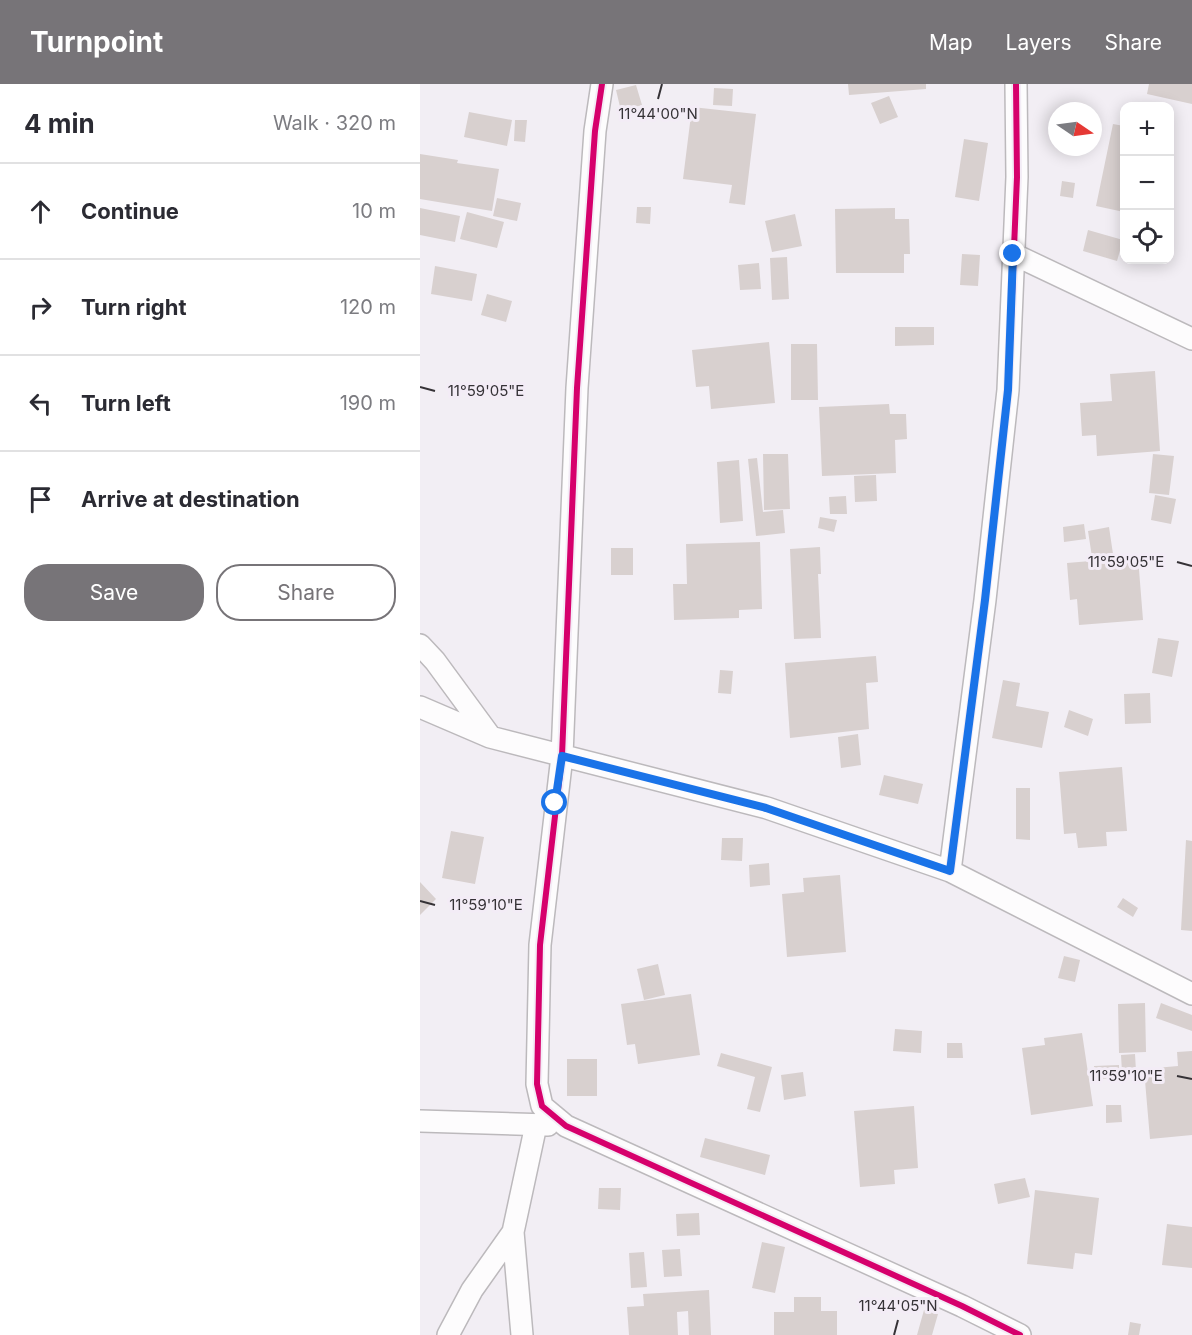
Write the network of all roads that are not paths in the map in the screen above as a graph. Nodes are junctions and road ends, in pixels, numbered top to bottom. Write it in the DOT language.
graph roads {
  1 [pos="602,84"];
  2 [pos="1016,84"];
  3 [pos="1013,254"];
  4 [pos="1192,339"];
  5 [pos="420,645"];
  6 [pos="420,707"];
  7 [pos="490,737"];
  8 [pos="562,756"];
  9 [pos="950,871"];
  10 [pos="1192,994"];
  11 [pos="420,1121"];
  12 [pos="536,1125"];
  13 [pos="566,1126"];
  14 [pos="513,1232"];
  15 [pos="448,1335"];
  16 [pos="522,1335"];
  17 [pos="1020,1335"];
  1 -- 8 [label="street"];
  2 -- 3 [label="street"];
  3 -- 4 [label="street"];
  3 -- 9 [label="street"];
  5 -- 7 [label="street"];
  6 -- 7 [label="street"];
  7 -- 8 [label="street"];
  8 -- 9 [label="street"];
  8 -- 13 [label="street"];
  9 -- 10 [label="street"];
  11 -- 12 [label="street"];
  12 -- 13 [label="street"];
  12 -- 14 [label="street"];
  13 -- 17 [label="street"];
  14 -- 15 [label="street"];
  14 -- 16 [label="street"];
}
